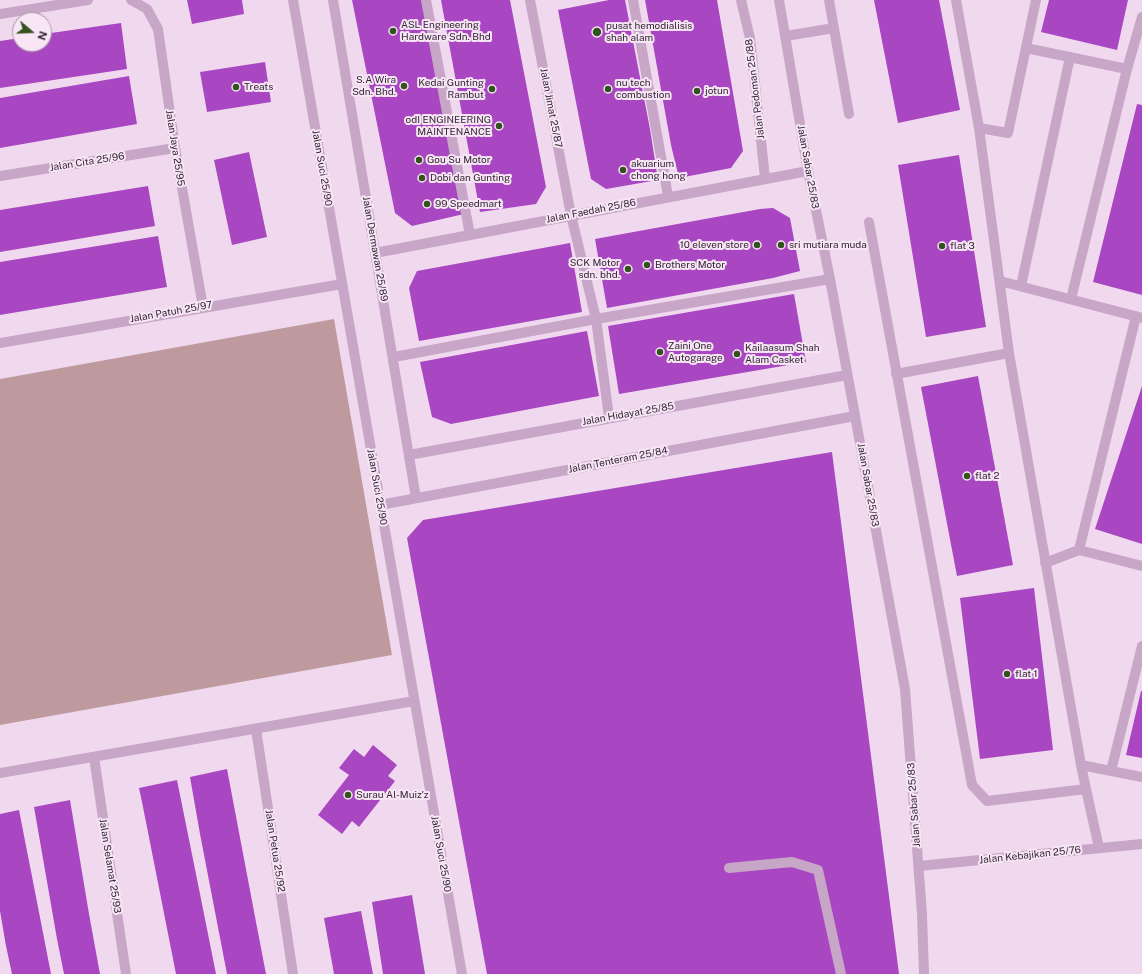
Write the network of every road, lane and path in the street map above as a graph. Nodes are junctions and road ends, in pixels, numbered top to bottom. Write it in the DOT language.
graph roads {
  1 [pos="88,0"];
  2 [pos="131,0"];
  3 [pos="293,0"];
  4 [pos="334,0"];
  5 [pos="426,0"];
  6 [pos="530,0"];
  7 [pos="633,0"];
  8 [pos="741,0"];
  9 [pos="779,0"];
  10 [pos="829,0"];
  11 [pos="956,0"];
  12 [pos="1036,0"];
  13 [pos="0,14"];
  14 [pos="1142,17"];
  15 [pos="834,28"];
  16 [pos="786,36"];
  17 [pos="1026,48"];
  18 [pos="1070,57"];
  19 [pos="1127,69"];
  20 [pos="849,114"];
  21 [pos="979,128"];
  22 [pos="175,148"];
  23 [pos="808,171"];
  24 [pos="0,176"];
  25 [pos="766,178"];
  26 [pos="668,196"];
  27 [pos="571,215"];
  28 [pos="868,222"];
  29 [pos="470,235"];
  30 [pos="375,253"];
  31 [pos="830,279"];
  32 [pos="1000,281"];
  33 [pos="342,284"];
  34 [pos="1021,286"];
  35 [pos="1071,299"];
  36 [pos="203,307"];
  37 [pos="1139,317"];
  38 [pos="596,319"];
  39 [pos="0,343"];
  40 [pos="1009,353"];
  41 [pos="394,357"];
  42 [pos="896,374"];
  43 [pos="848,375"];
  44 [pos="855,416"];
  45 [pos="609,417"];
  46 [pos="409,455"];
  47 [pos="416,498"];
  48 [pos="380,505"];
  49 [pos="1080,550"];
  50 [pos="1046,563"];
  51 [pos="1142,566"];
  52 [pos="1142,646"];
  53 [pos="414,701"];
  54 [pos="256,729"];
  55 [pos="94,757"];
  56 [pos="1081,765"];
  57 [pos="1111,771"];
  58 [pos="0,774"];
  59 [pos="1142,777"];
  60 [pos="1086,789"];
  61 [pos="1142,844"];
  62 [pos="1100,848"];
  63 [pos="919,866"];
  64 [pos="729,868"];
  65 [pos="126,974"];
  66 [pos="294,974"];
  67 [pos="462,974"];
  68 [pos="841,974"];
  69 [pos="924,974"];
  1 -- 13 [label="street"];
  2 -- 22 [label="street, Jalan Jaya 25/95"];
  3 -- 33 [label="street, Jalan Suci 25/90"];
  4 -- 30 [label="street, Jalan Dermawan 25/89"];
  5 -- 29 [label="street"];
  6 -- 27 [label="street, Jalan Jimat 25/87"];
  7 -- 26 [label="street"];
  8 -- 25 [label="street, Jalan Pedoman 25/88"];
  9 -- 16 [label="street, Jalan Sabar 25/83"];
  10 -- 15 [label="street"];
  11 -- 21 [label="street"];
  12 -- 17 [label="street"];
  14 -- 19 [label="street"];
  15 -- 16 [label="street"];
  15 -- 20 [label="street"];
  16 -- 23 [label="street, Jalan Sabar 25/83"];
  17 -- 18 [label="street"];
  17 -- 21 [label="street"];
  18 -- 19 [label="street"];
  18 -- 34 [label="street"];
  19 -- 35 [label="street"];
  21 -- 32 [label="street"];
  22 -- 24 [label="street, Jalan Cita 25/96"];
  22 -- 36 [label="street, Jalan Jaya 25/95"];
  23 -- 25 [label="street, Jalan Faedah 25/86"];
  23 -- 31 [label="street, Jalan Sabar 25/83"];
  25 -- 26 [label="street, Jalan Faedah 25/86"];
  26 -- 27 [label="street, Jalan Faedah 25/86"];
  27 -- 29 [label="street, Jalan Faedah 25/86"];
  27 -- 38 [label="street, Jalan Jimat 25/87"];
  28 -- 42 [label="street"];
  29 -- 30 [label="street, Jalan Faedah 25/86"];
  30 -- 41 [label="street, Jalan Dermawan 25/89"];
  31 -- 38 [label="street"];
  31 -- 43 [label="street, Jalan Sabar 25/83"];
  32 -- 34 [label="street"];
  32 -- 40 [label="street"];
  33 -- 36 [label="street, Jalan Patuh 25/97"];
  33 -- 48 [label="street, Jalan Suci 25/90"];
  34 -- 35 [label="street"];
  35 -- 37 [label="street"];
  36 -- 39 [label="street, Jalan Patuh 25/97"];
  37 -- 49 [label="street"];
  38 -- 41 [label="street"];
  38 -- 45 [label="street, Jalan Jimat 25/87"];
  40 -- 42 [label="street"];
  40 -- 50 [label="street"];
  41 -- 46 [label="street, Jalan Dermawan 25/89"];
  42 -- 60 [label="street"];
  43 -- 44 [label="street, Jalan Sabar 25/83"];
  43 -- 45 [label="street, Jalan Hidayat 25/85"];
  44 -- 47 [label="street, Jalan Tenteram 25/84"];
  44 -- 63 [label="street, Jalan Sabar 25/83"];
  45 -- 46 [label="street, Jalan Hidayat 25/85"];
  46 -- 47 [label="street, Jalan Dermawan 25/89"];
  47 -- 48 [label="street, Jalan Tenteram 25/84"];
  48 -- 53 [label="street, Jalan Suci 25/90"];
  49 -- 50 [label="street"];
  49 -- 51 [label="street"];
  50 -- 56 [label="street"];
  52 -- 57 [label="street"];
  53 -- 54 [label="street"];
  53 -- 67 [label="street, Jalan Suci 25/90"];
  54 -- 55 [label="street"];
  54 -- 66 [label="street, Jalan Petua 25/92"];
  55 -- 58 [label="street"];
  55 -- 65 [label="street, Jalan Selamat 25/93"];
  56 -- 57 [label="street"];
  56 -- 60 [label="street"];
  57 -- 59 [label="street"];
  60 -- 62 [label="street"];
  61 -- 62 [label="street, Jalan Kebajikan 25/76"];
  62 -- 63 [label="street, Jalan Kebajikan 25/76"];
  63 -- 69 [label="street, Jalan Sabar 25/83"];
  64 -- 68 [label="street"];
}
